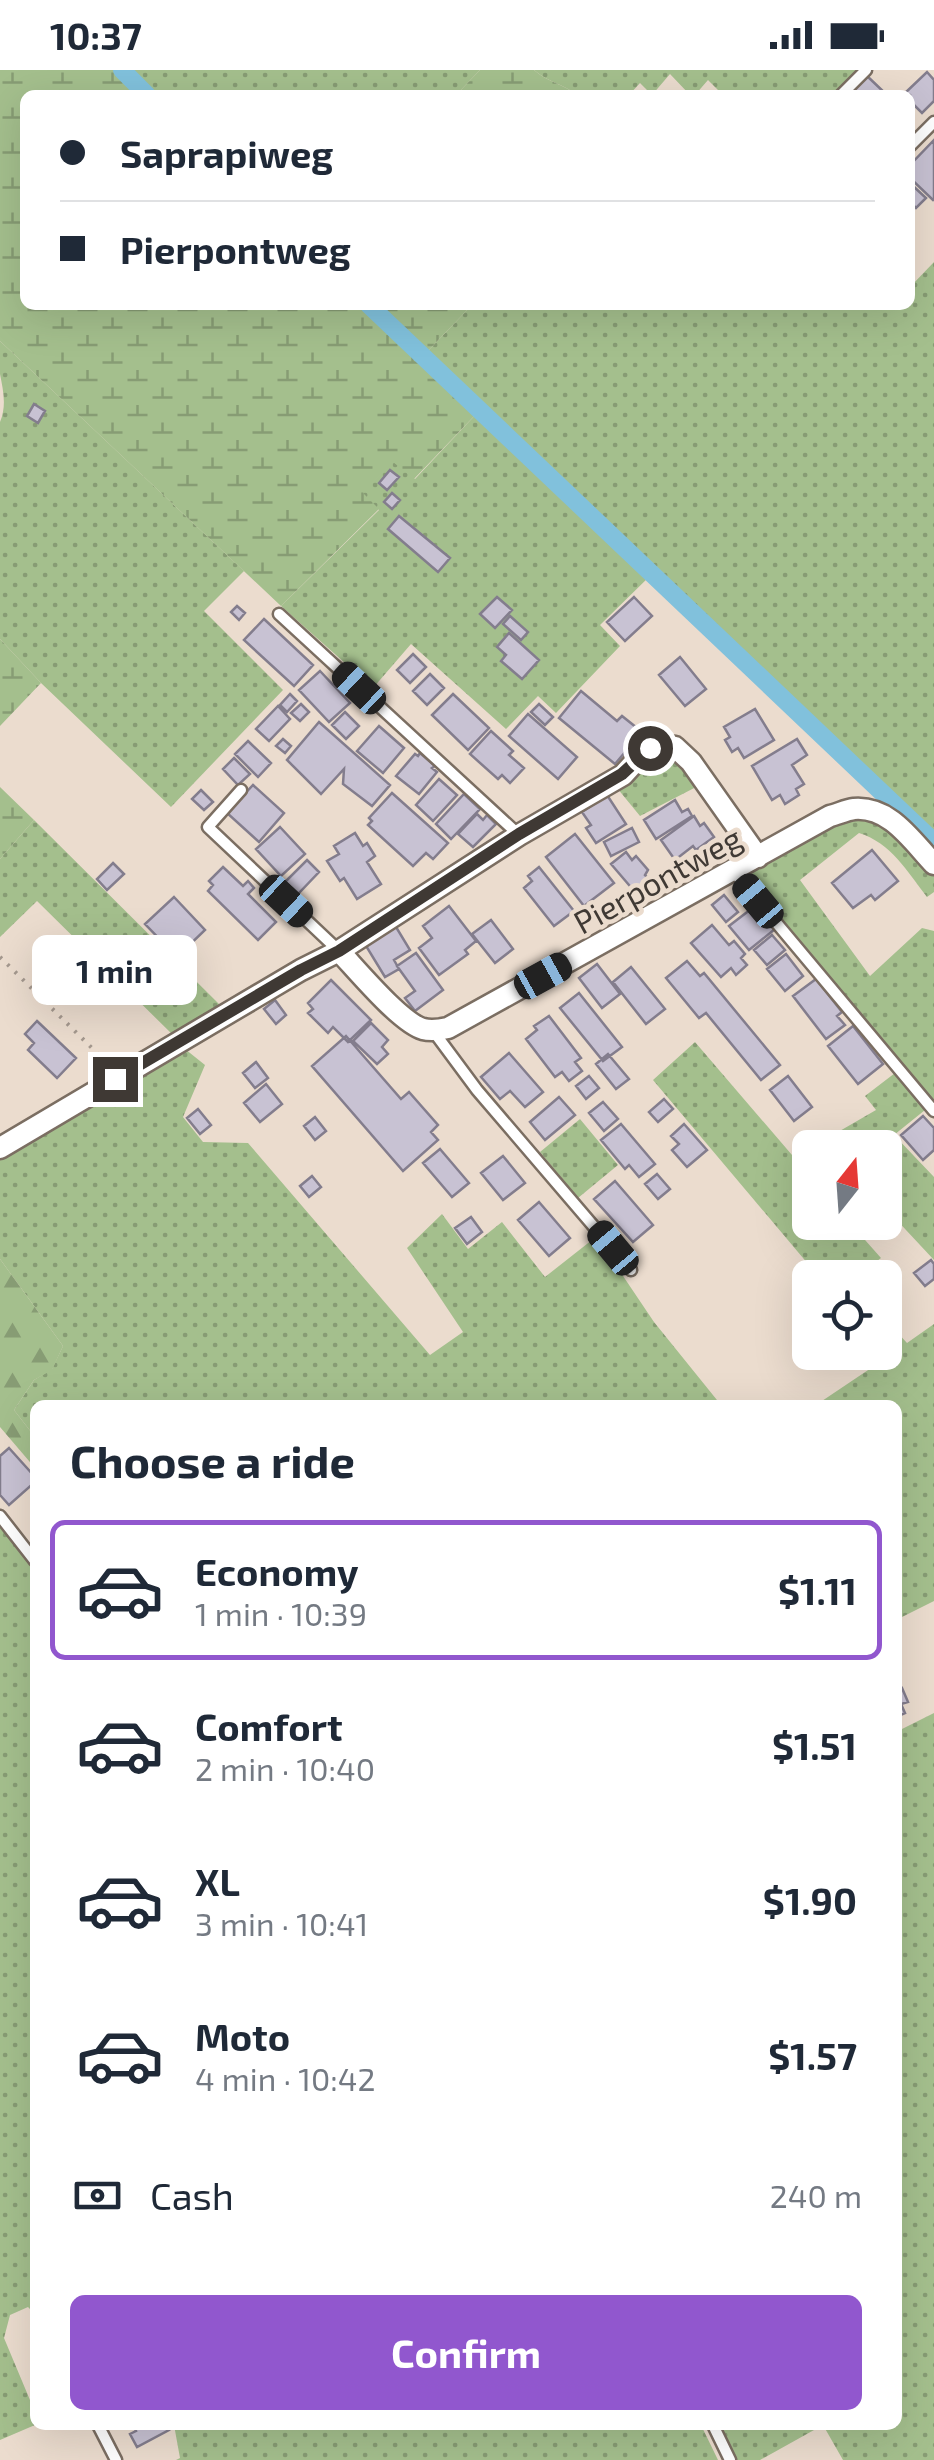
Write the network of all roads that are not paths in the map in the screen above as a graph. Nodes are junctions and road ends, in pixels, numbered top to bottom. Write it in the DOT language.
graph roads {
  1 [pos="866,70"];
  2 [pos="845,90"];
  3 [pos="934,122"];
  4 [pos="915,141"];
  5 [pos="279,614"];
  6 [pos="241,790"];
  7 [pos="519,834"];
  8 [pos="758,858"];
  9 [pos="934,864"];
  10 [pos="734,871"];
  11 [pos="339,951"];
  12 [pos="432,1030"];
  13 [pos="934,1111"];
  14 [pos="0,1148"];
  15 [pos="631,1270"];
  16 [pos="0,1516"];
  17 [pos="30,1554"];
  18 [pos="101,2430"];
  19 [pos="715,2430"];
  20 [pos="116,2460"];
  21 [pos="730,2460"];
  1 -- 2 [label="lane"];
  3 -- 4 [label="lane"];
  5 -- 7 [label="lane"];
  6 -- 11 [label="lane"];
  7 -- 8 [label="street"];
  7 -- 11 [label="street"];
  8 -- 9 [label="street, Pierpontweg"];
  8 -- 10 [label="street, Pierpontweg"];
  10 -- 12 [label="street, Pierpontweg"];
  10 -- 13 [label="lane"];
  11 -- 12 [label="street"];
  11 -- 14 [label="street"];
  12 -- 15 [label="lane"];
  16 -- 17 [label="lane"];
  18 -- 20 [label="lane"];
  19 -- 21 [label="lane"];
}
